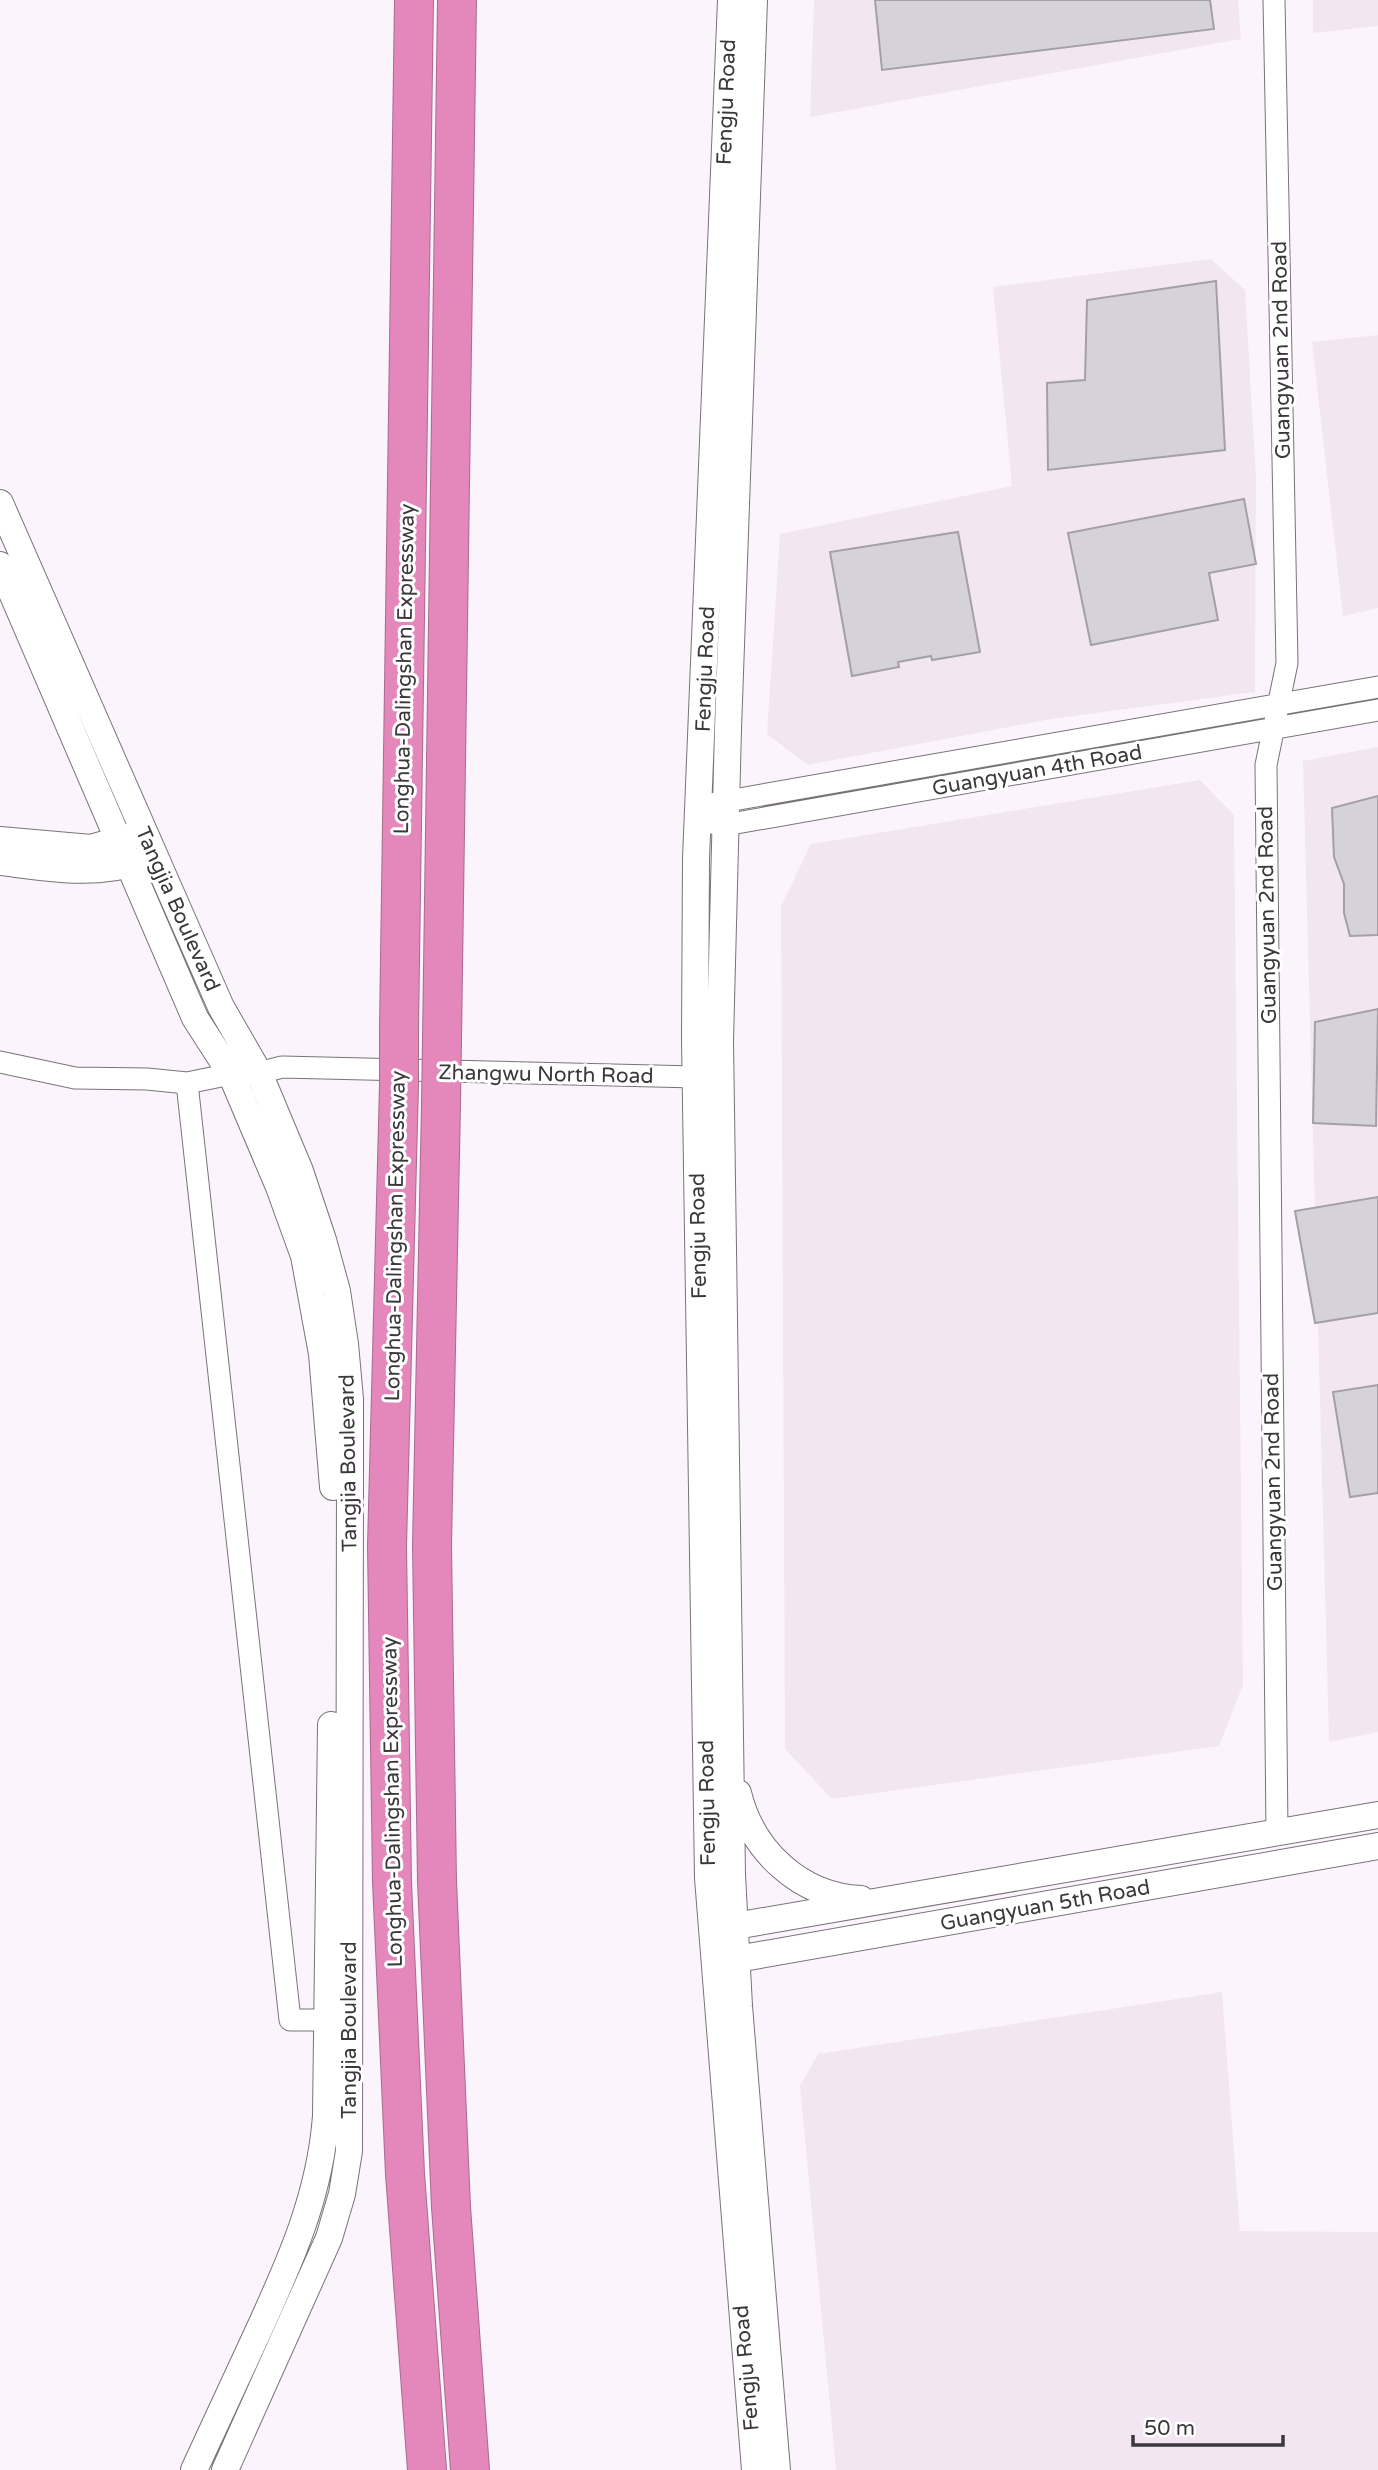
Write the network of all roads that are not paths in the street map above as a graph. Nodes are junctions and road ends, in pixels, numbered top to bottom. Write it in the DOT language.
graph roads {
  1 [pos="414,0"];
  2 [pos="457,0"];
  3 [pos="730,0"];
  4 [pos="754,0"];
  5 [pos="1274,0"];
  6 [pos="0,503"];
  7 [pos="0,565"];
  8 [pos="1378,687"];
  9 [pos="1279,705"];
  10 [pos="1378,710"];
  11 [pos="1274,728"];
  12 [pos="699,811"];
  13 [pos="726,813"];
  14 [pos="144,831"];
  15 [pos="0,840"];
  16 [pos="118,841"];
  17 [pos="155,856"];
  18 [pos="0,862"];
  19 [pos="129,865"];
  20 [pos="0,1062"];
  21 [pos="259,1073"];
  22 [pos="231,1074"];
  23 [pos="696,1077"];
  24 [pos="187,1083"];
  25 [pos="730,1757"];
  26 [pos="1378,1815"];
  27 [pos="1277,1832"];
  28 [pos="1378,1846"];
  29 [pos="887,1900"];
  30 [pos="724,1942"];
  31 [pos="328,2020"];
  32 [pos="194,2470"];
  33 [pos="225,2470"];
  34 [pos="427,2470"];
  35 [pos="470,2470"];
  36 [pos="755,2470"];
  37 [pos="777,2470"];
  1 -- 34 [label="highway, Longhua-Dalingshan Expressway, bridge"];
  2 -- 35 [label="highway, Longhua-Dalingshan Expressway, bridge"];
  3 -- 12 [label="street, Fengju Road"];
  4 -- 13 [label="street, Fengju Road"];
  5 -- 9 [label="street, Guangyuan 2nd Road"];
  6 -- 14 [label="street, Tangjia Boulevard"];
  7 -- 16 [label="street, Tangjia Boulevard"];
  8 -- 9 [label="street, Guangyuan 4th Road"];
  9 -- 11 [label="street, Guangyuan 2nd Road"];
  9 -- 13 [label="street, Guangyuan 4th Road"];
  10 -- 11 [label="street, Guangyuan 4th Road"];
  11 -- 13 [label="street, Guangyuan 4th Road"];
  11 -- 27 [label="street, Guangyuan 2nd Road"];
  12 -- 13 [label="street, Guangyuan 4th Road"];
  12 -- 23 [label="street, Fengju Road"];
  13 -- 25 [label="street, Fengju Road"];
  14 -- 16 [label="street"];
  14 -- 17 [label="street, Tangjia Boulevard"];
  15 -- 16 [label="street"];
  16 -- 19 [label="street, Tangjia Boulevard"];
  17 -- 19 [label="street"];
  17 -- 21 [label="street, Tangjia Boulevard"];
  18 -- 19 [label="street"];
  19 -- 22 [label="street, Tangjia Boulevard"];
  20 -- 24 [label="street, Zhangwu North Road"];
  21 -- 22 [label="street, Zhangwu North Road"];
  21 -- 23 [label="street, Zhangwu North Road"];
  21 -- 33 [label="street, Tangjia Boulevard"];
  22 -- 24 [label="street, Zhangwu North Road"];
  22 -- 31 [label="street, Tangjia Boulevard"];
  23 -- 30 [label="street, Fengju Road"];
  24 -- 31 [label="street"];
  25 -- 29 [label="street"];
  25 -- 30 [label="street, Fengju Road"];
  26 -- 27 [label="street, Guangyuan 5th Road"];
  27 -- 29 [label="street, Guangyuan 5th Road"];
  28 -- 30 [label="street, Guangyuan 5th Road"];
  29 -- 30 [label="street, Guangyuan 5th Road"];
  30 -- 36 [label="street, Fengju Road"];
  30 -- 37 [label="street, Fengju Road"];
  31 -- 32 [label="street, Tangjia Boulevard"];
}
